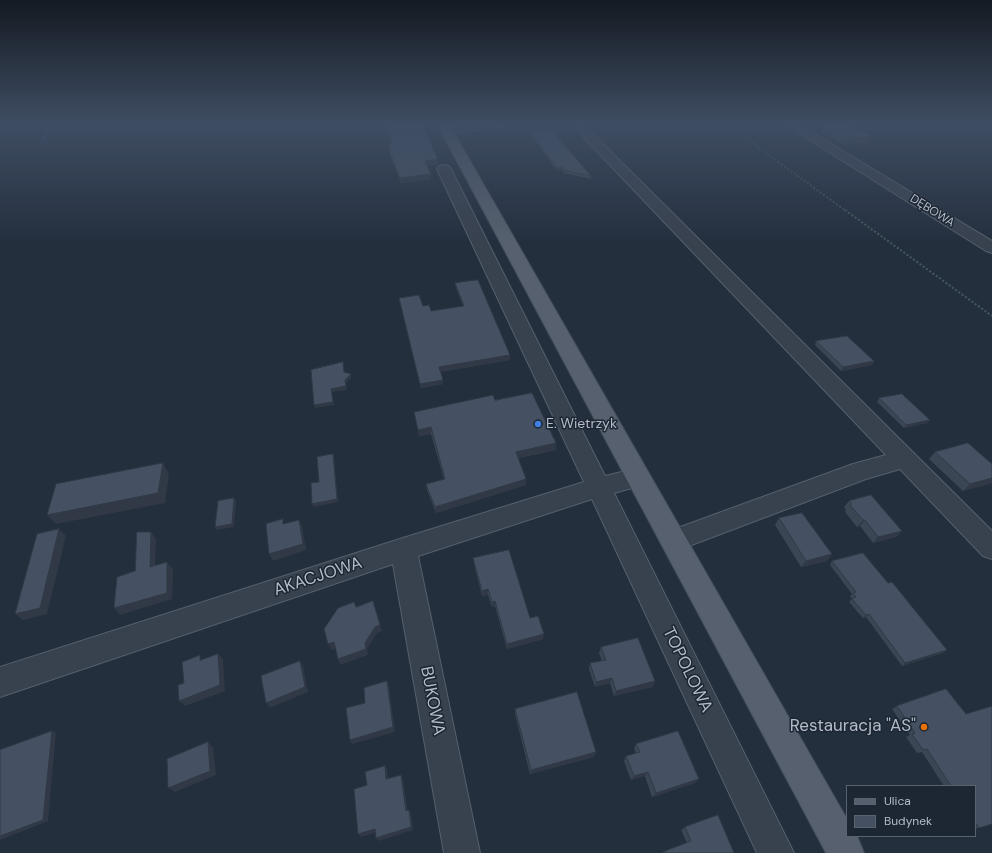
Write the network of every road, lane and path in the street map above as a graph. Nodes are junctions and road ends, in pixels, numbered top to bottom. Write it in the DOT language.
graph roads {
  1 [pos="465,164"];
  2 [pos="616,164"];
  3 [pos="781,164"];
  4 [pos="855,164"];
  5 [pos="444,169"];
  6 [pos="992,248"];
  7 [pos="992,316"];
  8 [pos="905,459"];
  9 [pos="638,477"];
  10 [pos="599,487"];
  11 [pos="673,541"];
  12 [pos="992,548"];
  13 [pos="402,549"];
  14 [pos="0,682"];
  15 [pos="462,853"];
  16 [pos="776,853"];
  17 [pos="846,853"];
  1 -- 9 [label="main road"];
  2 -- 8 [label="street"];
  3 -- 7 [label="path"];
  4 -- 6 [label="street, DĘBOWA"];
  5 -- 10 [label="street, TOPOLOWA"];
  8 -- 11 [label="street"];
  8 -- 12 [label="street"];
  9 -- 10 [label="street, AKACJOWA"];
  9 -- 11 [label="main road"];
  10 -- 13 [label="street, AKACJOWA"];
  10 -- 16 [label="street, TOPOLOWA"];
  11 -- 17 [label="main road"];
  13 -- 14 [label="street, AKACJOWA"];
  13 -- 15 [label="street, BUKOWA"];
}
